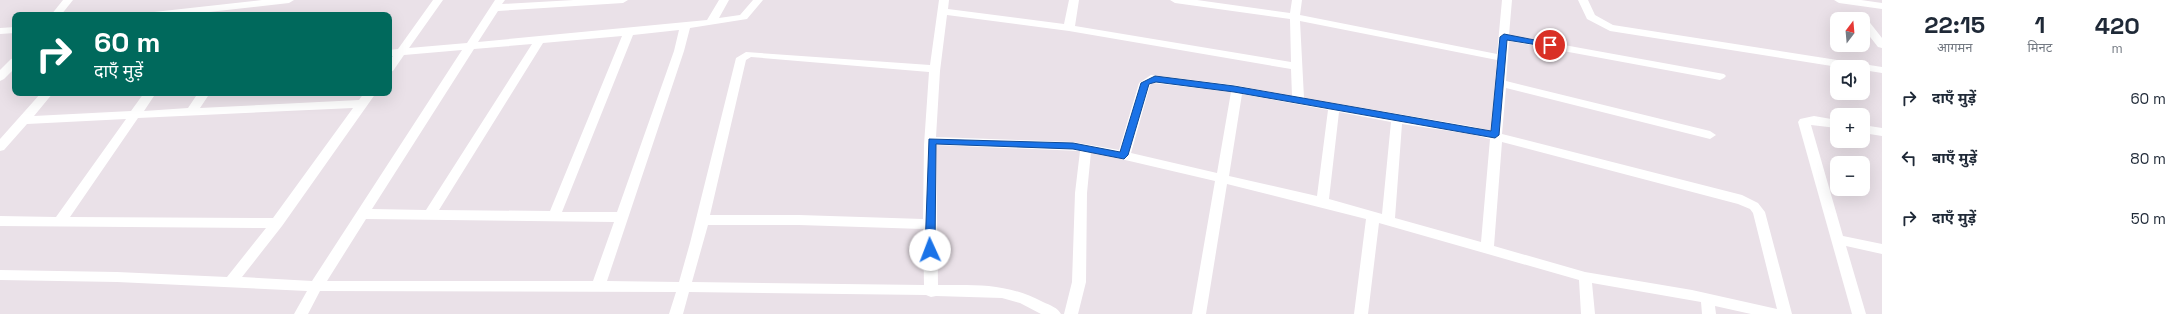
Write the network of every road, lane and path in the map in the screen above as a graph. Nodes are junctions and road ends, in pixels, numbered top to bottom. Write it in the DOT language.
graph roads {
  1 [pos="68,0"];
  2 [pos="289,0"];
  3 [pos="438,0"];
  4 [pos="623,0"];
  5 [pos="724,0"];
  6 [pos="758,0"];
  7 [pos="1074,0"];
  8 [pos="1175,0"];
  9 [pos="1296,0"];
  10 [pos="1507,0"];
  11 [pos="1583,0"];
  12 [pos="1844,1"];
  13 [pos="259,2"];
  14 [pos="497,4"];
  15 [pos="943,6"];
  16 [pos="1882,6"];
  17 [pos="58,12"];
  18 [pos="206,12"];
  19 [pos="253,12"];
  20 [pos="1854,12"];
  21 [pos="1295,17"];
  22 [pos="711,23"];
  23 [pos="685,27"];
  24 [pos="1069,28"];
  25 [pos="12,30"];
  26 [pos="1870,30"];
  27 [pos="0,31"];
  28 [pos="629,32"];
  29 [pos="1504,37"];
  30 [pos="540,39"];
  31 [pos="471,45"];
  32 [pos="1882,45"];
  33 [pos="403,52"];
  34 [pos="392,53"];
  35 [pos="1502,58"];
  36 [pos="1830,62"];
  37 [pos="12,64"];
  38 [pos="392,66"];
  39 [pos="1297,66"];
  40 [pos="1870,68"];
  41 [pos="934,69"];
  42 [pos="1882,70"];
  43 [pos="1720,76"];
  44 [pos="0,77"];
  45 [pos="1500,83"];
  46 [pos="1237,90"];
  47 [pos="45,96"];
  48 [pos="148,96"];
  49 [pos="202,96"];
  50 [pos="368,96"];
  51 [pos="1298,100"];
  52 [pos="362,104"];
  53 [pos="1334,108"];
  54 [pos="193,110"];
  55 [pos="136,114"];
  56 [pos="1397,119"];
  57 [pos="26,120"];
  58 [pos="1830,123"];
  59 [pos="1870,130"];
  60 [pos="1882,132"];
  61 [pos="1495,135"];
  62 [pos="1710,135"];
  63 [pos="932,141"];
  64 [pos="0,147"];
  65 [pos="1086,147"];
  66 [pos="1124,155"];
  67 [pos="1223,178"];
  68 [pos="1322,202"];
  69 [pos="364,214"];
  70 [pos="430,214"];
  71 [pos="554,216"];
  72 [pos="1373,216"];
  73 [pos="622,217"];
  74 [pos="703,220"];
  75 [pos="1388,220"];
  76 [pos="0,221"];
  77 [pos="60,221"];
  78 [pos="277,223"];
  79 [pos="929,224"];
  80 [pos="1838,240"];
  81 [pos="1882,249"];
  82 [pos="1487,250"];
  83 [pos="0,275"];
  84 [pos="1585,277"];
  85 [pos="231,282"];
  86 [pos="316,286"];
  87 [pos="598,286"];
  88 [pos="684,288"];
  89 [pos="931,292"];
  90 [pos="1707,299"];
  91 [pos="301,314"];
  92 [pos="676,314"];
  93 [pos="1054,314"];
  94 [pos="1071,314"];
  95 [pos="1199,314"];
  96 [pos="1362,314"];
  97 [pos="1588,314"];
  98 [pos="1709,314"];
  99 [pos="1775,314"];
  100 [pos="1785,314"];
  101 [pos="1859,314"];
  1 -- 17 [label="street"];
  2 -- 13 [label="street"];
  3 -- 33 [label="street"];
  4 -- 14 [label="street"];
  5 -- 22 [label="street"];
  6 -- 22 [label="street"];
  7 -- 24 [label="street"];
  8 -- 21 [label="street"];
  9 -- 21 [label="street"];
  10 -- 29 [label="street"];
  11 -- 36 [label="street"];
  12 -- 16 [label="street"];
  12 -- 20 [label="street"];
  13 -- 18 [label="street"];
  13 -- 19 [label="street"];
  14 -- 31 [label="street"];
  15 -- 24 [label="street"];
  15 -- 41 [label="street"];
  21 -- 35 [label="street"];
  21 -- 39 [label="street"];
  22 -- 23 [label="street"];
  23 -- 28 [label="street"];
  23 -- 73 [label="street"];
  24 -- 39 [label="street"];
  25 -- 27 [label="street"];
  26 -- 32 [label="street"];
  28 -- 30 [label="street"];
  28 -- 71 [label="street"];
  29 -- 35 [label="street"];
  29 -- 43 [label="street"];
  30 -- 31 [label="street"];
  30 -- 70 [label="street"];
  31 -- 33 [label="street"];
  31 -- 69 [label="street"];
  33 -- 34 [label="street"];
  33 -- 38 [label="street"];
  35 -- 45 [label="street"];
  37 -- 44 [label="street"];
  39 -- 51 [label="street"];
  40 -- 42 [label="street"];
  41 -- 63 [label="street"];
  41 -- 74 [label="street"];
  45 -- 61 [label="street"];
  45 -- 62 [label="street"];
  46 -- 51 [label="street"];
  46 -- 66 [label="street"];
  46 -- 67 [label="street"];
  47 -- 57 [label="street"];
  48 -- 55 [label="street"];
  49 -- 54 [label="street"];
  50 -- 52 [label="street"];
  51 -- 53 [label="street"];
  52 -- 54 [label="street"];
  52 -- 78 [label="street"];
  53 -- 56 [label="street"];
  53 -- 68 [label="street"];
  54 -- 55 [label="street"];
  55 -- 57 [label="street"];
  55 -- 77 [label="street"];
  56 -- 61 [label="street"];
  56 -- 75 [label="street"];
  57 -- 64 [label="street"];
  58 -- 80 [label="street"];
  59 -- 60 [label="street"];
  61 -- 82 [label="street"];
  61 -- 100 [label="street"];
  63 -- 65 [label="street"];
  63 -- 79 [label="street"];
  65 -- 66 [label="street"];
  65 -- 94 [label="street"];
  66 -- 67 [label="street"];
  67 -- 68 [label="street"];
  67 -- 95 [label="street"];
  68 -- 72 [label="street"];
  69 -- 70 [label="street"];
  69 -- 86 [label="street"];
  70 -- 71 [label="street"];
  71 -- 73 [label="street"];
  72 -- 75 [label="street"];
  72 -- 96 [label="street"];
  73 -- 87 [label="street"];
  74 -- 79 [label="street"];
  74 -- 88 [label="street"];
  75 -- 82 [label="street"];
  76 -- 77 [label="street"];
  77 -- 78 [label="street"];
  78 -- 85 [label="street"];
  79 -- 89 [label="street"];
  80 -- 81 [label="street"];
  80 -- 101 [label="street"];
  82 -- 84 [label="street"];
  83 -- 85 [label="street"];
  84 -- 90 [label="street"];
  84 -- 97 [label="street"];
  85 -- 86 [label="street"];
  86 -- 87 [label="street"];
  86 -- 91 [label="street"];
  87 -- 88 [label="street"];
  88 -- 89 [label="street"];
  88 -- 92 [label="street"];
  89 -- 93 [label="street"];
  90 -- 98 [label="street"];
  90 -- 99 [label="street"];
}
